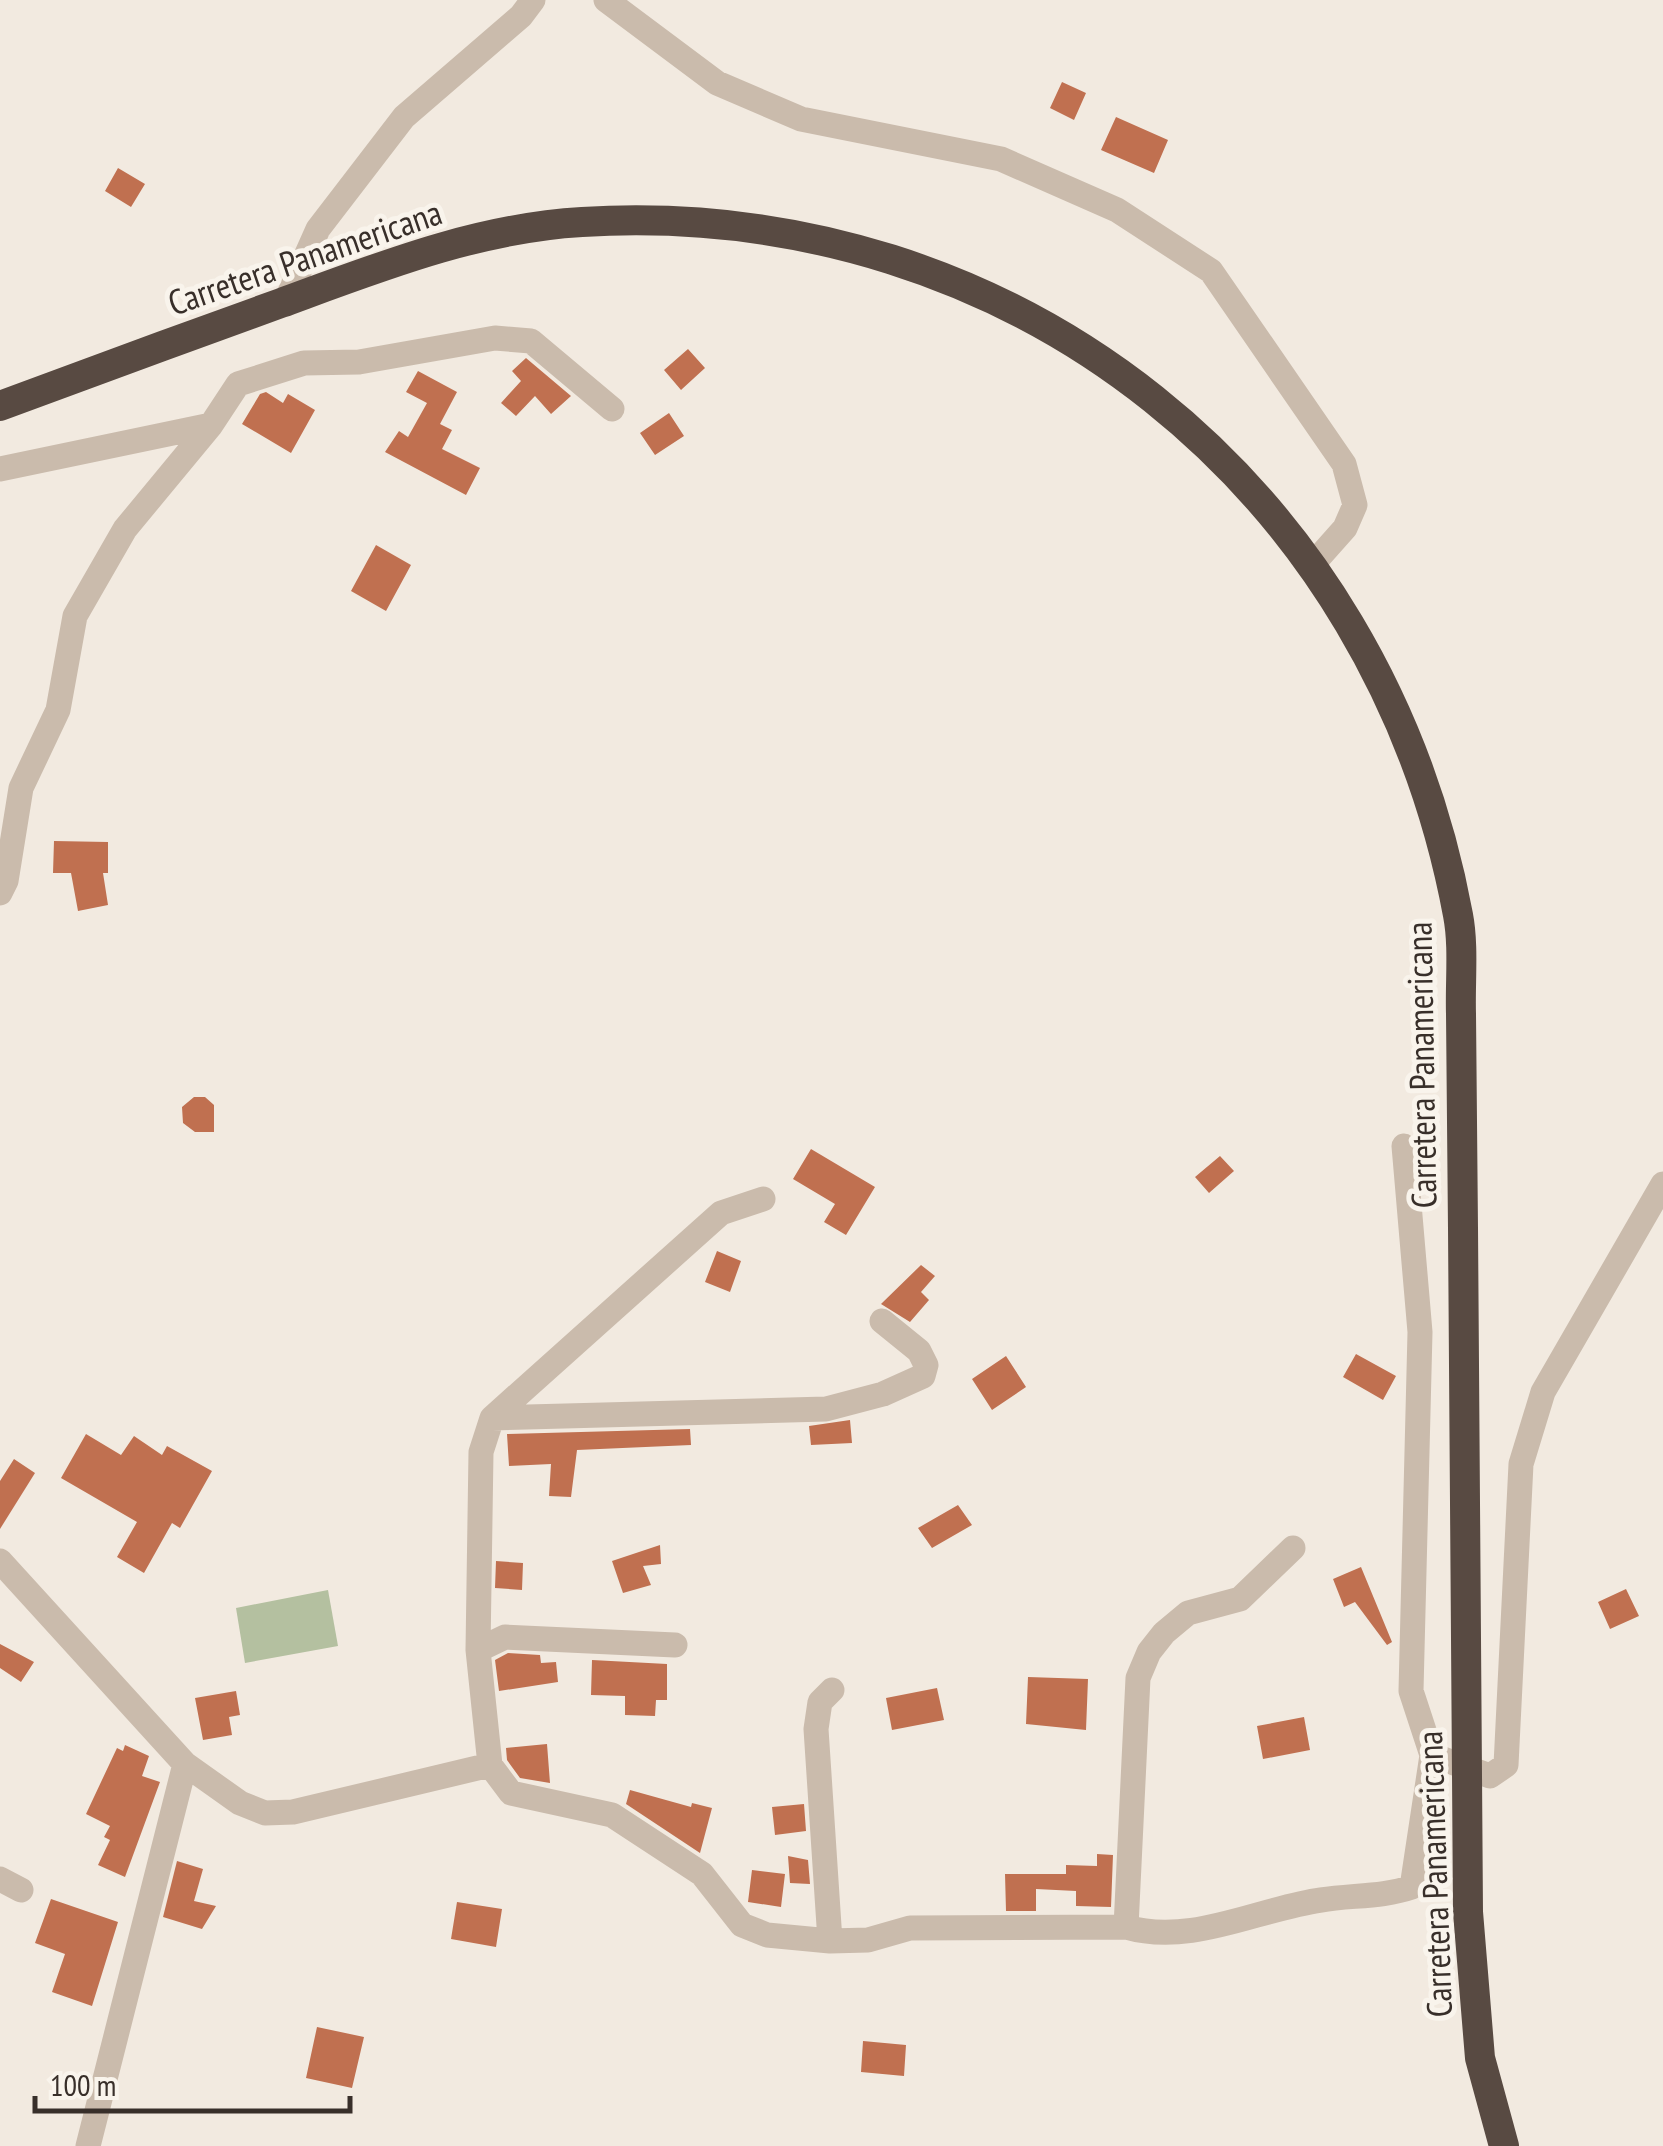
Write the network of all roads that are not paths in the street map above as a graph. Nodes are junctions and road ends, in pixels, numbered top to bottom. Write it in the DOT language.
graph roads {
  1 [pos="533,0"];
  2 [pos="606,0"];
  3 [pos="286,301"];
  4 [pos="0,406"];
  5 [pos="612,409"];
  6 [pos="211,425"];
  7 [pos="0,470"];
  8 [pos="1313,564"];
  9 [pos="0,894"];
  10 [pos="1404,1146"];
  11 [pos="1663,1184"];
  12 [pos="762,1199"];
  13 [pos="882,1321"];
  14 [pos="492,1418"];
  15 [pos="1293,1548"];
  16 [pos="0,1560"];
  17 [pos="675,1645"];
  18 [pos="478,1650"];
  19 [pos="832,1690"];
  20 [pos="1432,1755"];
  21 [pos="184,1764"];
  22 [pos="490,1765"];
  23 [pos="1467,1770"];
  24 [pos="1126,1927"];
  25 [pos="830,1942"];
  26 [pos="88,2146"];
  27 [pos="1504,2146"];
  1 -- 3 [label="street"];
  2 -- 8 [label="street"];
  3 -- 4 [label="highway, Carretera Panamericana"];
  3 -- 8 [label="highway, Carretera Panamericana"];
  5 -- 6 [label="street"];
  6 -- 7 [label="street"];
  6 -- 9 [label="street"];
  8 -- 23 [label="highway, Carretera Panamericana"];
  10 -- 20 [label="street"];
  11 -- 23 [label="street"];
  12 -- 14 [label="street"];
  13 -- 14 [label="street"];
  14 -- 18 [label="street"];
  15 -- 24 [label="street"];
  16 -- 21 [label="street"];
  17 -- 18 [label="street"];
  18 -- 22 [label="street"];
  19 -- 25 [label="street"];
  20 -- 23 [label="street"];
  20 -- 24 [label="street"];
  21 -- 22 [label="street"];
  21 -- 26 [label="street"];
  22 -- 25 [label="street"];
  23 -- 27 [label="highway, Carretera Panamericana"];
  24 -- 25 [label="street"];
}
